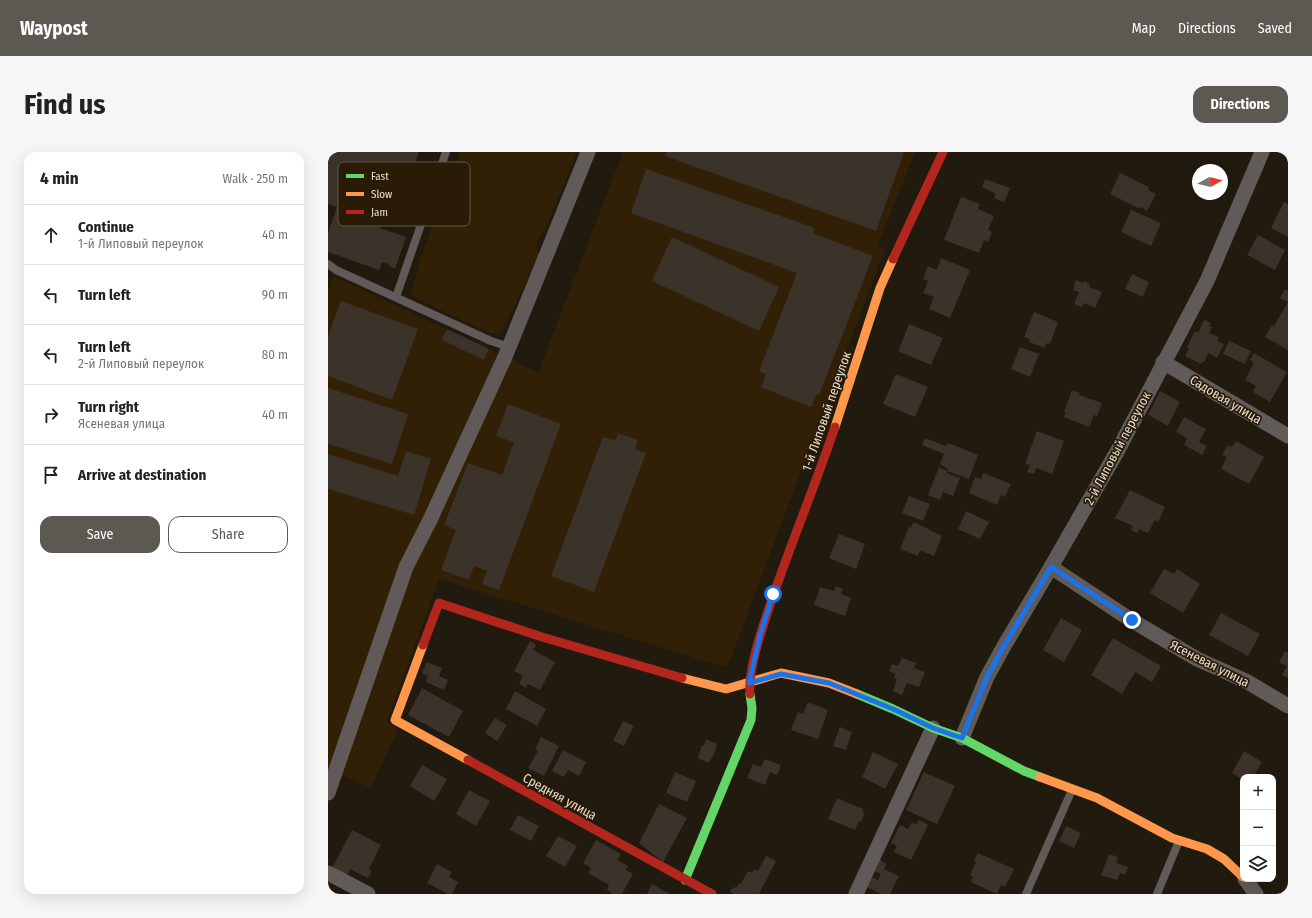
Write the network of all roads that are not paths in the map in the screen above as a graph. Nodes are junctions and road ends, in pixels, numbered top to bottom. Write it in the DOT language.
graph roads {
  1 [pos="446,152"];
  2 [pos="588,152"];
  3 [pos="943,152"];
  4 [pos="1262,152"];
  5 [pos="443,162"];
  6 [pos="420,226"];
  7 [pos="328,264"];
  8 [pos="396,297"];
  9 [pos="509,347"];
  10 [pos="1163,362"];
  11 [pos="1288,436"];
  12 [pos="1051,567"];
  13 [pos="749,683"];
  14 [pos="1288,706"];
  15 [pos="933,728"];
  16 [pos="962,738"];
  17 [pos="1073,789"];
  18 [pos="328,793"];
  19 [pos="1180,841"];
  20 [pos="328,873"];
  21 [pos="1240,874"];
  22 [pos="685,880"];
  23 [pos="1247,882"];
  24 [pos="708,893"];
  25 [pos="368,894"];
  26 [pos="856,894"];
  27 [pos="1026,894"];
  28 [pos="1157,894"];
  29 [pos="1256,894"];
  1 -- 5 [label="lane"];
  2 -- 9 [label="street"];
  3 -- 13 [label="street, 1-й Липовый переулок"];
  4 -- 10 [label="street, 2-й Липовый переулок"];
  6 -- 8 [label="lane"];
  7 -- 8 [label="lane"];
  8 -- 9 [label="lane"];
  9 -- 18 [label="street"];
  10 -- 11 [label="street, Садовая улица"];
  10 -- 12 [label="street, 2-й Липовый переулок"];
  12 -- 14 [label="street, Ясеневая улица"];
  12 -- 16 [label="street, 2-й Липовый переулок"];
  13 -- 15 [label="street"];
  13 -- 22 [label="street, 1-й Липовый переулок"];
  13 -- 22 [label="street, Средняя улица"];
  15 -- 16 [label="street"];
  15 -- 26 [label="street"];
  16 -- 17 [label="street"];
  17 -- 19 [label="street"];
  17 -- 27 [label="lane"];
  19 -- 21 [label="street"];
  19 -- 28 [label="lane"];
  20 -- 25 [label="street"];
  22 -- 24 [label="street, Средняя улица"];
  23 -- 29 [label="street"];
}
